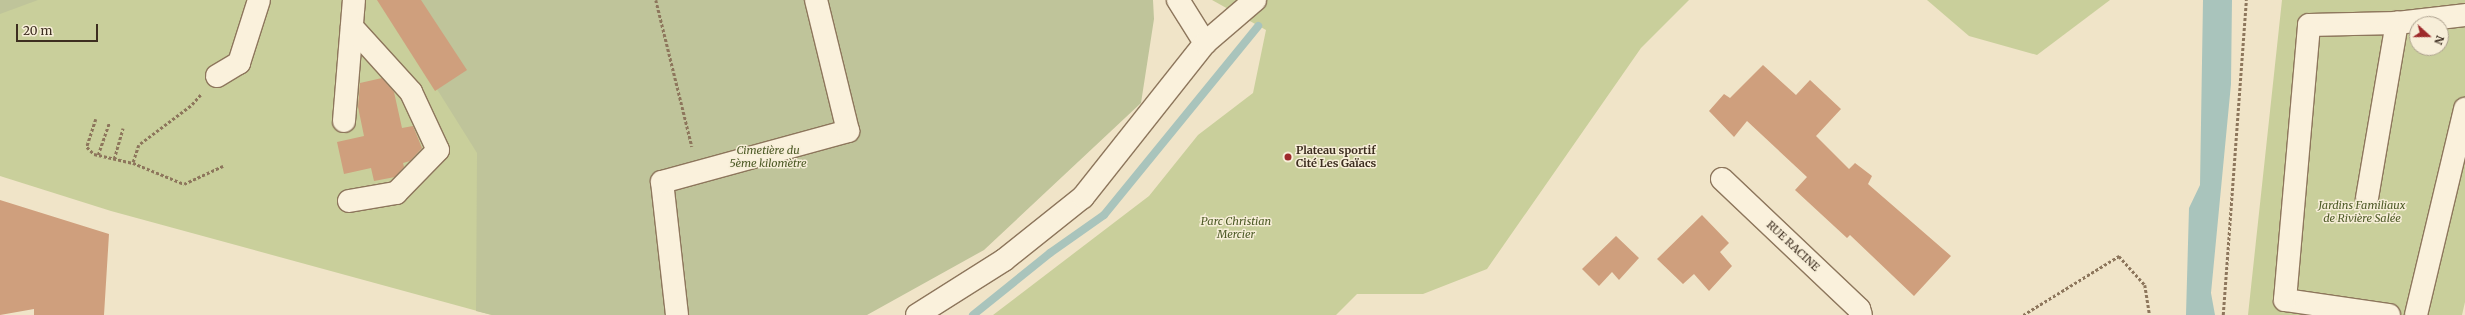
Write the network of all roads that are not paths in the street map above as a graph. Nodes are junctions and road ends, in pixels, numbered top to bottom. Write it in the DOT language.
graph roads {
  1 [pos="259,0"];
  2 [pos="354,0"];
  3 [pos="816,0"];
  4 [pos="1178,0"];
  5 [pos="1255,0"];
  6 [pos="2465,16"];
  7 [pos="2397,23"];
  8 [pos="352,27"];
  9 [pos="1205,43"];
  10 [pos="217,76"];
  11 [pos="2465,109"];
  12 [pos="344,121"];
  13 [pos="1722,180"];
  14 [pos="2367,198"];
  15 [pos="349,201"];
  16 [pos="677,315"];
  17 [pos="917,315"];
  18 [pos="1861,315"];
  19 [pos="2389,315"];
  20 [pos="2416,315"];
  1 -- 10 [label="street"];
  2 -- 8 [label="street"];
  3 -- 16 [label="street"];
  4 -- 9 [label="street"];
  5 -- 9 [label="street"];
  6 -- 7 [label="street"];
  7 -- 14 [label="street"];
  7 -- 19 [label="street"];
  8 -- 12 [label="street"];
  8 -- 15 [label="street"];
  9 -- 17 [label="street"];
  11 -- 20 [label="street"];
  13 -- 18 [label="street, RUE RACINE"];
}
